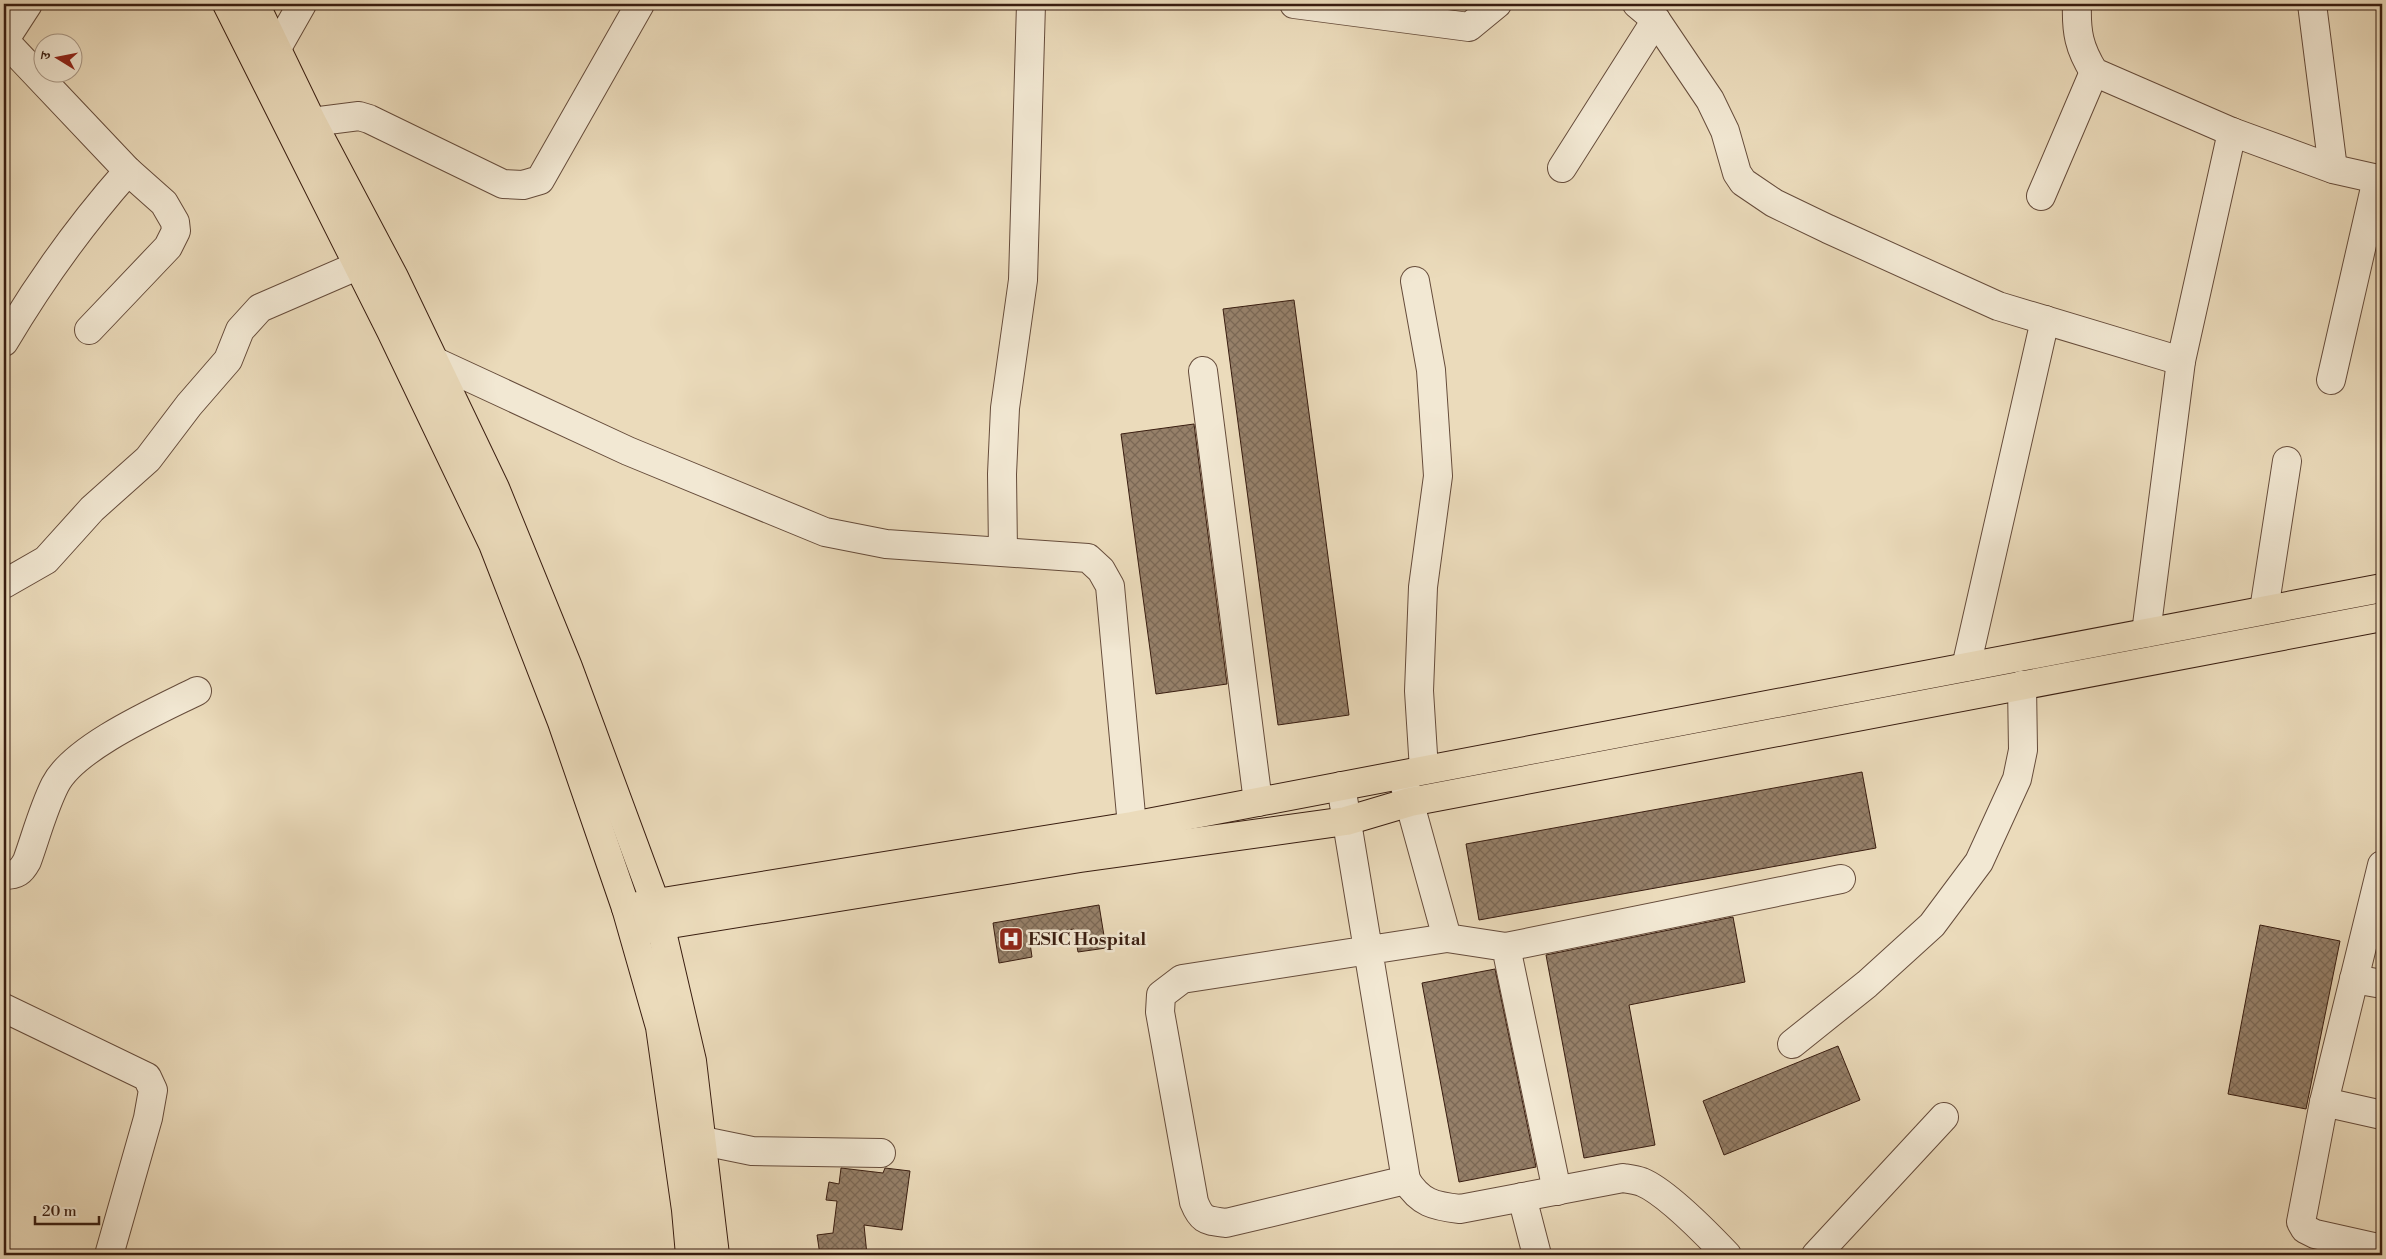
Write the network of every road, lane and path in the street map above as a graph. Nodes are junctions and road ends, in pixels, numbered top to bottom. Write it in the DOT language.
graph roads {
  1 [pos="28,4"];
  2 [pos="227,4"];
  3 [pos="255,4"];
  4 [pos="302,4"];
  5 [pos="640,4"];
  6 [pos="1031,4"];
  7 [pos="1294,4"];
  8 [pos="1497,4"];
  9 [pos="2077,4"];
  10 [pos="2312,4"];
  11 [pos="1647,12"];
  12 [pos="4,40"];
  13 [pos="277,48"];
  14 [pos="2094,72"];
  15 [pos="312,122"];
  16 [pos="2232,132"];
  17 [pos="1562,168"];
  18 [pos="2334,169"];
  19 [pos="128,171"];
  20 [pos="2379,179"];
  21 [pos="2041,196"];
  22 [pos="357,266"];
  23 [pos="1415,281"];
  24 [pos="2045,320"];
  25 [pos="89,330"];
  26 [pos="4,342"];
  27 [pos="2181,361"];
  28 [pos="436,362"];
  29 [pos="1203,371"];
  30 [pos="2331,380"];
  31 [pos="2287,461"];
  32 [pos="1003,552"];
  33 [pos="4,584"];
  34 [pos="2382,588"];
  35 [pos="2264,610"];
  36 [pos="2382,617"];
  37 [pos="2146,633"];
  38 [pos="1966,667"];
  39 [pos="2022,685"];
  40 [pos="197,691"];
  41 [pos="1413,772"];
  42 [pos="1340,786"];
  43 [pos="1258,802"];
  44 [pos="1410,802"];
  45 [pos="1346,821"];
  46 [pos="1132,826"];
  47 [pos="2382,865"];
  48 [pos="4,875"];
  49 [pos="1841,879"];
  50 [pos="658,913"];
  51 [pos="630,919"];
  52 [pos="1447,938"];
  53 [pos="1506,946"];
  54 [pos="1367,951"];
  55 [pos="2354,979"];
  56 [pos="2382,984"];
  57 [pos="4,1008"];
  58 [pos="1792,1044"];
  59 [pos="2324,1102"];
  60 [pos="2382,1115"];
  61 [pos="1944,1117"];
  62 [pos="676,1140"];
  63 [pos="703,1141"];
  64 [pos="881,1153"];
  65 [pos="1406,1180"];
  66 [pos="1557,1190"];
  67 [pos="1522,1197"];
  68 [pos="2382,1249"];
  69 [pos="110,1255"];
  70 [pos="690,1255"];
  71 [pos="715,1255"];
  72 [pos="1537,1255"];
  73 [pos="1727,1255"];
  74 [pos="1816,1255"];
  1 -- 12 [label="street"];
  2 -- 22 [label="main road"];
  3 -- 13 [label="main road"];
  4 -- 13 [label="street"];
  5 -- 15 [label="street"];
  6 -- 32 [label="street"];
  7 -- 8 [label="street"];
  9 -- 14 [label="street"];
  10 -- 18 [label="street"];
  11 -- 17 [label="street"];
  11 -- 24 [label="street"];
  12 -- 19 [label="street"];
  13 -- 15 [label="main road"];
  14 -- 16 [label="street"];
  14 -- 21 [label="street"];
  15 -- 28 [label="main road"];
  16 -- 18 [label="street"];
  16 -- 27 [label="street"];
  18 -- 20 [label="street"];
  19 -- 25 [label="street"];
  19 -- 26 [label="street"];
  20 -- 30 [label="street"];
  22 -- 33 [label="street"];
  22 -- 51 [label="main road"];
  23 -- 41 [label="street"];
  24 -- 27 [label="street"];
  24 -- 38 [label="street"];
  27 -- 37 [label="street"];
  28 -- 32 [label="street"];
  28 -- 50 [label="main road"];
  29 -- 43 [label="street"];
  31 -- 35 [label="street"];
  32 -- 46 [label="street"];
  34 -- 35 [label="main road"];
  35 -- 37 [label="main road"];
  36 -- 39 [label="main road"];
  37 -- 38 [label="main road"];
  38 -- 41 [label="main road"];
  39 -- 44 [label="main road"];
  39 -- 58 [label="street"];
  40 -- 48 [label="street"];
  41 -- 42 [label="main road"];
  41 -- 44 [label="street"];
  42 -- 43 [label="main road"];
  42 -- 45 [label="street"];
  43 -- 46 [label="main road"];
  44 -- 45 [label="main road"];
  44 -- 52 [label="street"];
  45 -- 50 [label="main road"];
  45 -- 54 [label="street"];
  46 -- 50 [label="main road"];
  47 -- 55 [label="street"];
  49 -- 53 [label="street"];
  50 -- 51 [label="main road"];
  50 -- 63 [label="main road"];
  51 -- 62 [label="main road"];
  52 -- 53 [label="street"];
  52 -- 54 [label="street"];
  53 -- 66 [label="street"];
  54 -- 65 [label="street"];
  54 -- 65 [label="street"];
  55 -- 56 [label="street"];
  55 -- 59 [label="street"];
  57 -- 69 [label="street"];
  59 -- 60 [label="street"];
  59 -- 68 [label="street"];
  61 -- 74 [label="street"];
  62 -- 63 [label="street"];
  62 -- 70 [label="main road"];
  63 -- 64 [label="street"];
  63 -- 71 [label="main road"];
  65 -- 67 [label="street"];
  66 -- 67 [label="street"];
  66 -- 73 [label="street"];
  67 -- 72 [label="street"];
}
